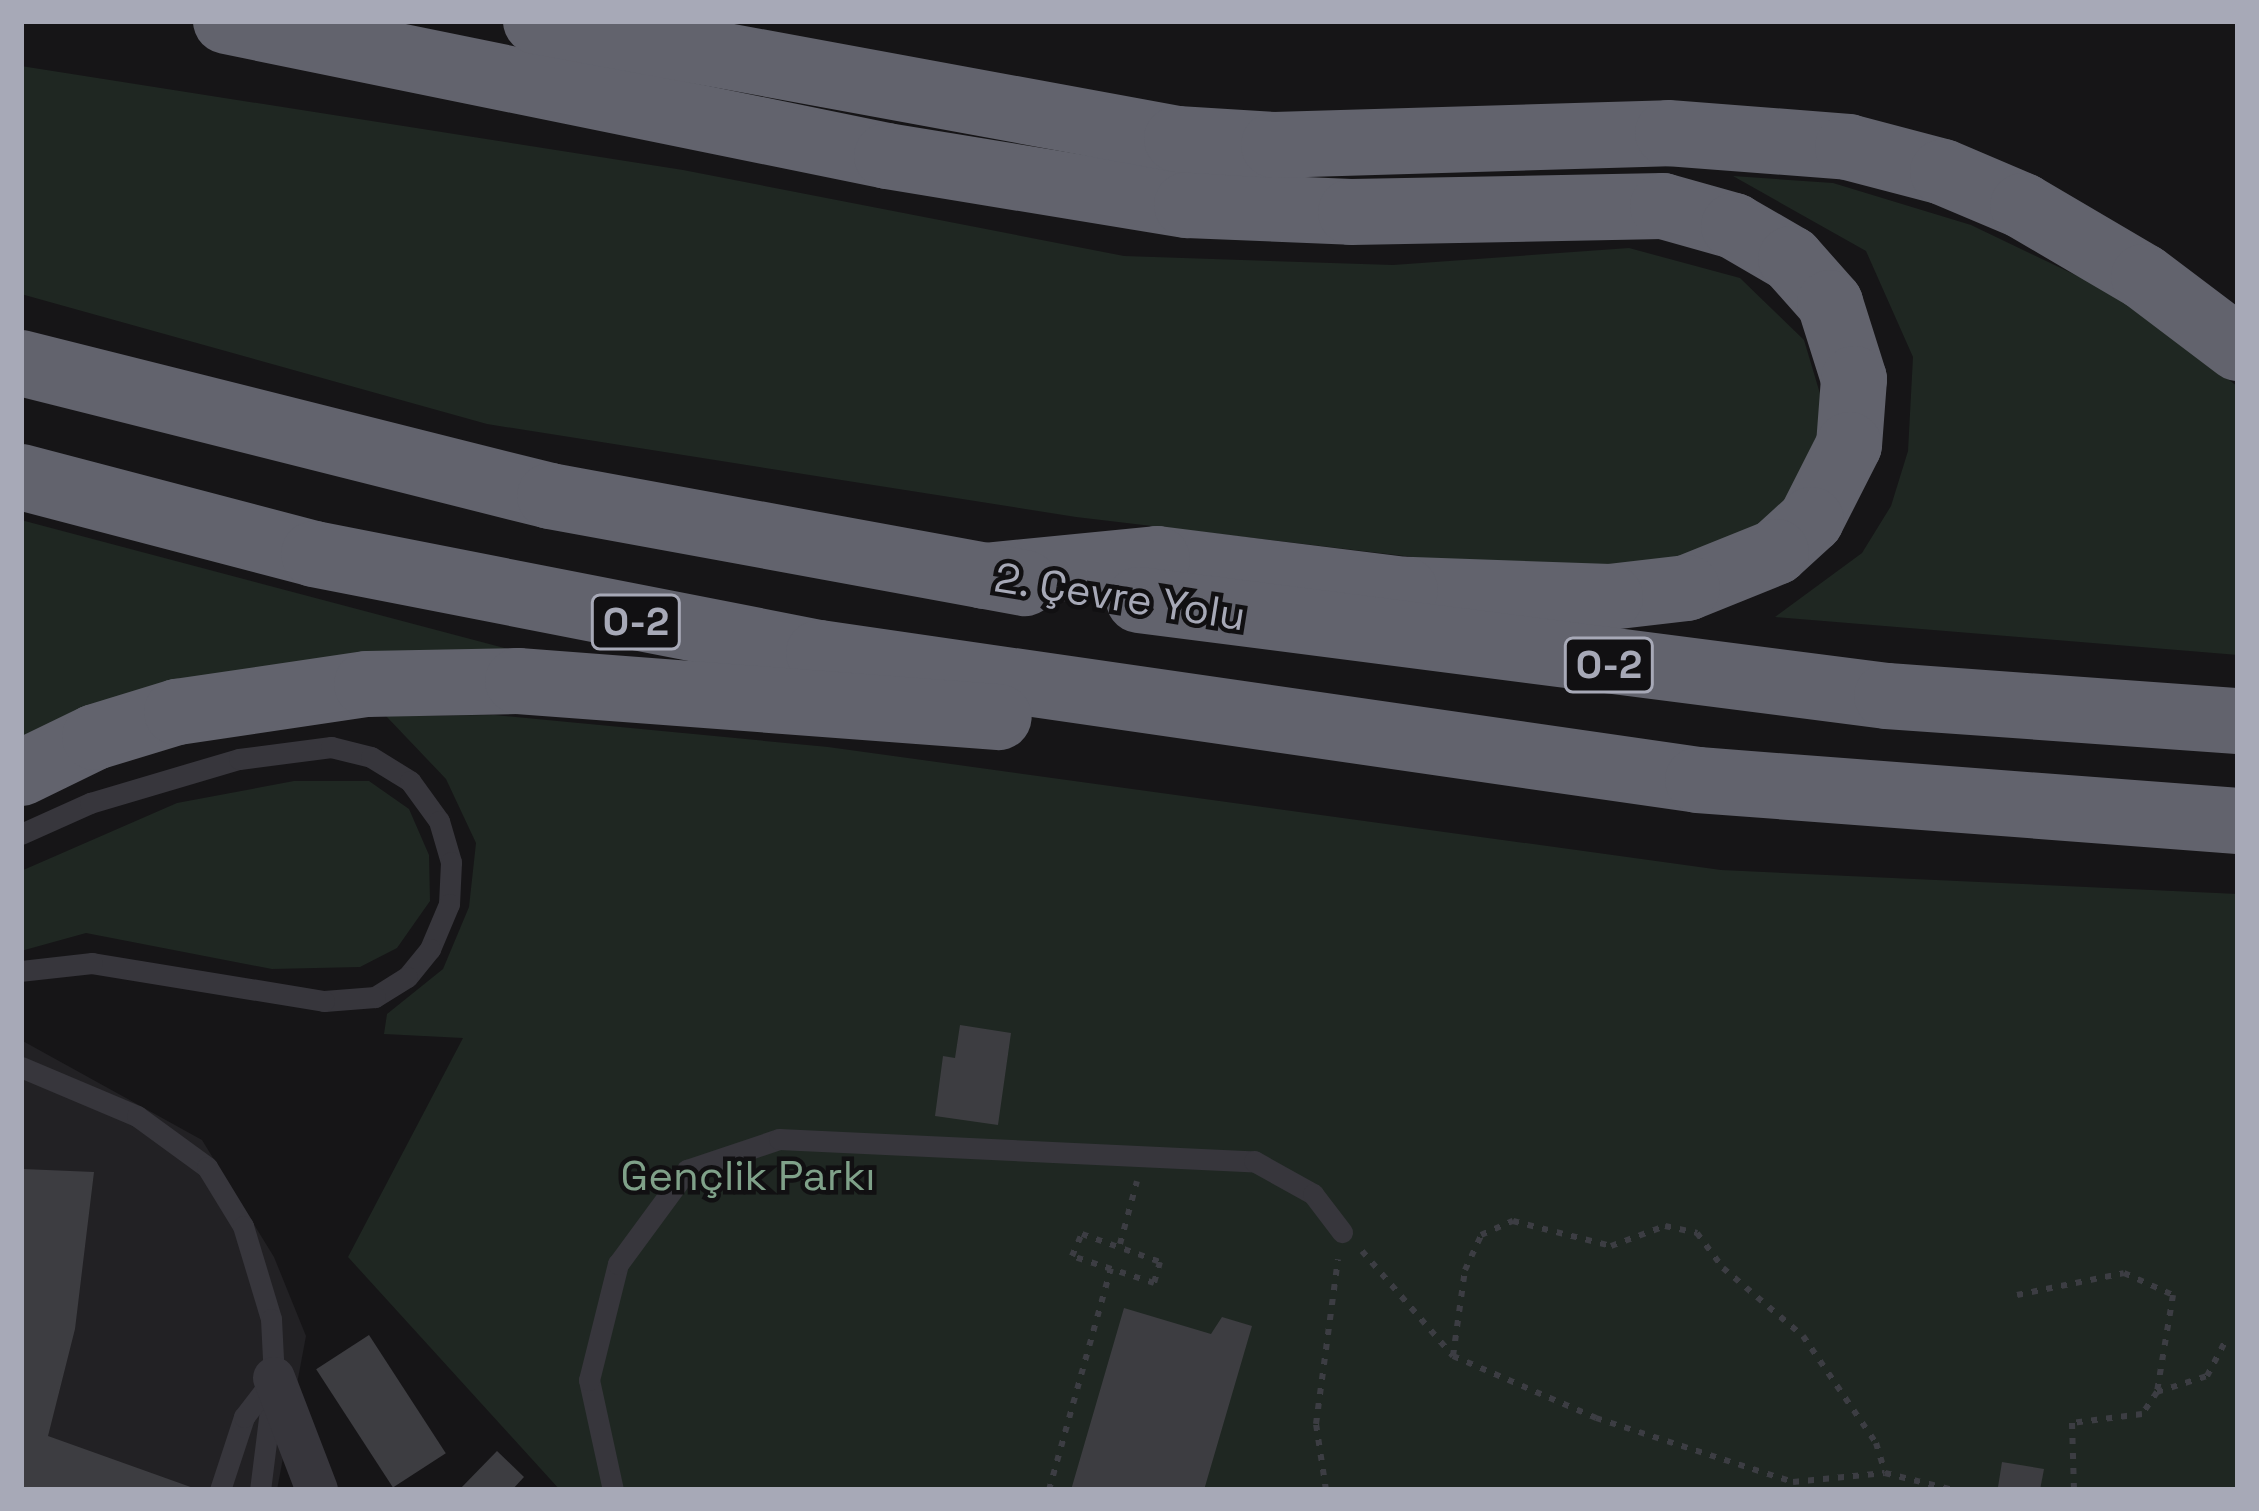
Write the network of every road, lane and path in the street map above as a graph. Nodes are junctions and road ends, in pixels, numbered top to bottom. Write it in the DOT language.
graph roads {
  1 [pos="226,21"];
  2 [pos="536,21"];
  3 [pos="2238,348"];
  4 [pos="21,363"];
  5 [pos="21,477"];
  6 [pos="984,576"];
  7 [pos="1260,720"];
  8 [pos="2238,721"];
  9 [pos="21,773"];
  10 [pos="2238,821"];
  11 [pos="21,834"];
  12 [pos="24,973"];
  13 [pos="21,1067"];
  14 [pos="1144,1154"];
  15 [pos="1342,1232"];
  16 [pos="1120,1245"];
  17 [pos="1112,1268"];
  18 [pos="2017,1295"];
  19 [pos="2225,1340"];
  20 [pos="1453,1356"];
  21 [pos="274,1378"];
  22 [pos="2157,1392"];
  23 [pos="1885,1473"];
  24 [pos="220,1490"];
  25 [pos="260,1490"];
  26 [pos="316,1490"];
  27 [pos="613,1490"];
  28 [pos="1049,1490"];
  29 [pos="1326,1490"];
  30 [pos="1953,1490"];
  31 [pos="2074,1490"];
  1 -- 6 [label="highway"];
  2 -- 3 [label="highway"];
  4 -- 6 [label="highway, 2. Çevre Yolu / O-2"];
  5 -- 7 [label="highway, O-2"];
  6 -- 8 [label="highway, 2. Çevre Yolu / O-2"];
  7 -- 9 [label="highway"];
  7 -- 10 [label="highway, O-2"];
  11 -- 12 [label="lane"];
  13 -- 21 [label="lane"];
  14 -- 15 [label="lane"];
  14 -- 16 [label="path"];
  14 -- 27 [label="lane"];
  15 -- 20 [label="path"];
  15 -- 29 [label="path"];
  16 -- 17 [label="path"];
  16 -- 17 [label="path"];
  17 -- 28 [label="path"];
  18 -- 22 [label="path"];
  19 -- 22 [label="path"];
  20 -- 23 [label="path"];
  20 -- 23 [label="path"];
  21 -- 24 [label="lane"];
  21 -- 25 [label="lane"];
  21 -- 26 [label="street"];
  22 -- 31 [label="path"];
  23 -- 30 [label="path"];
}
